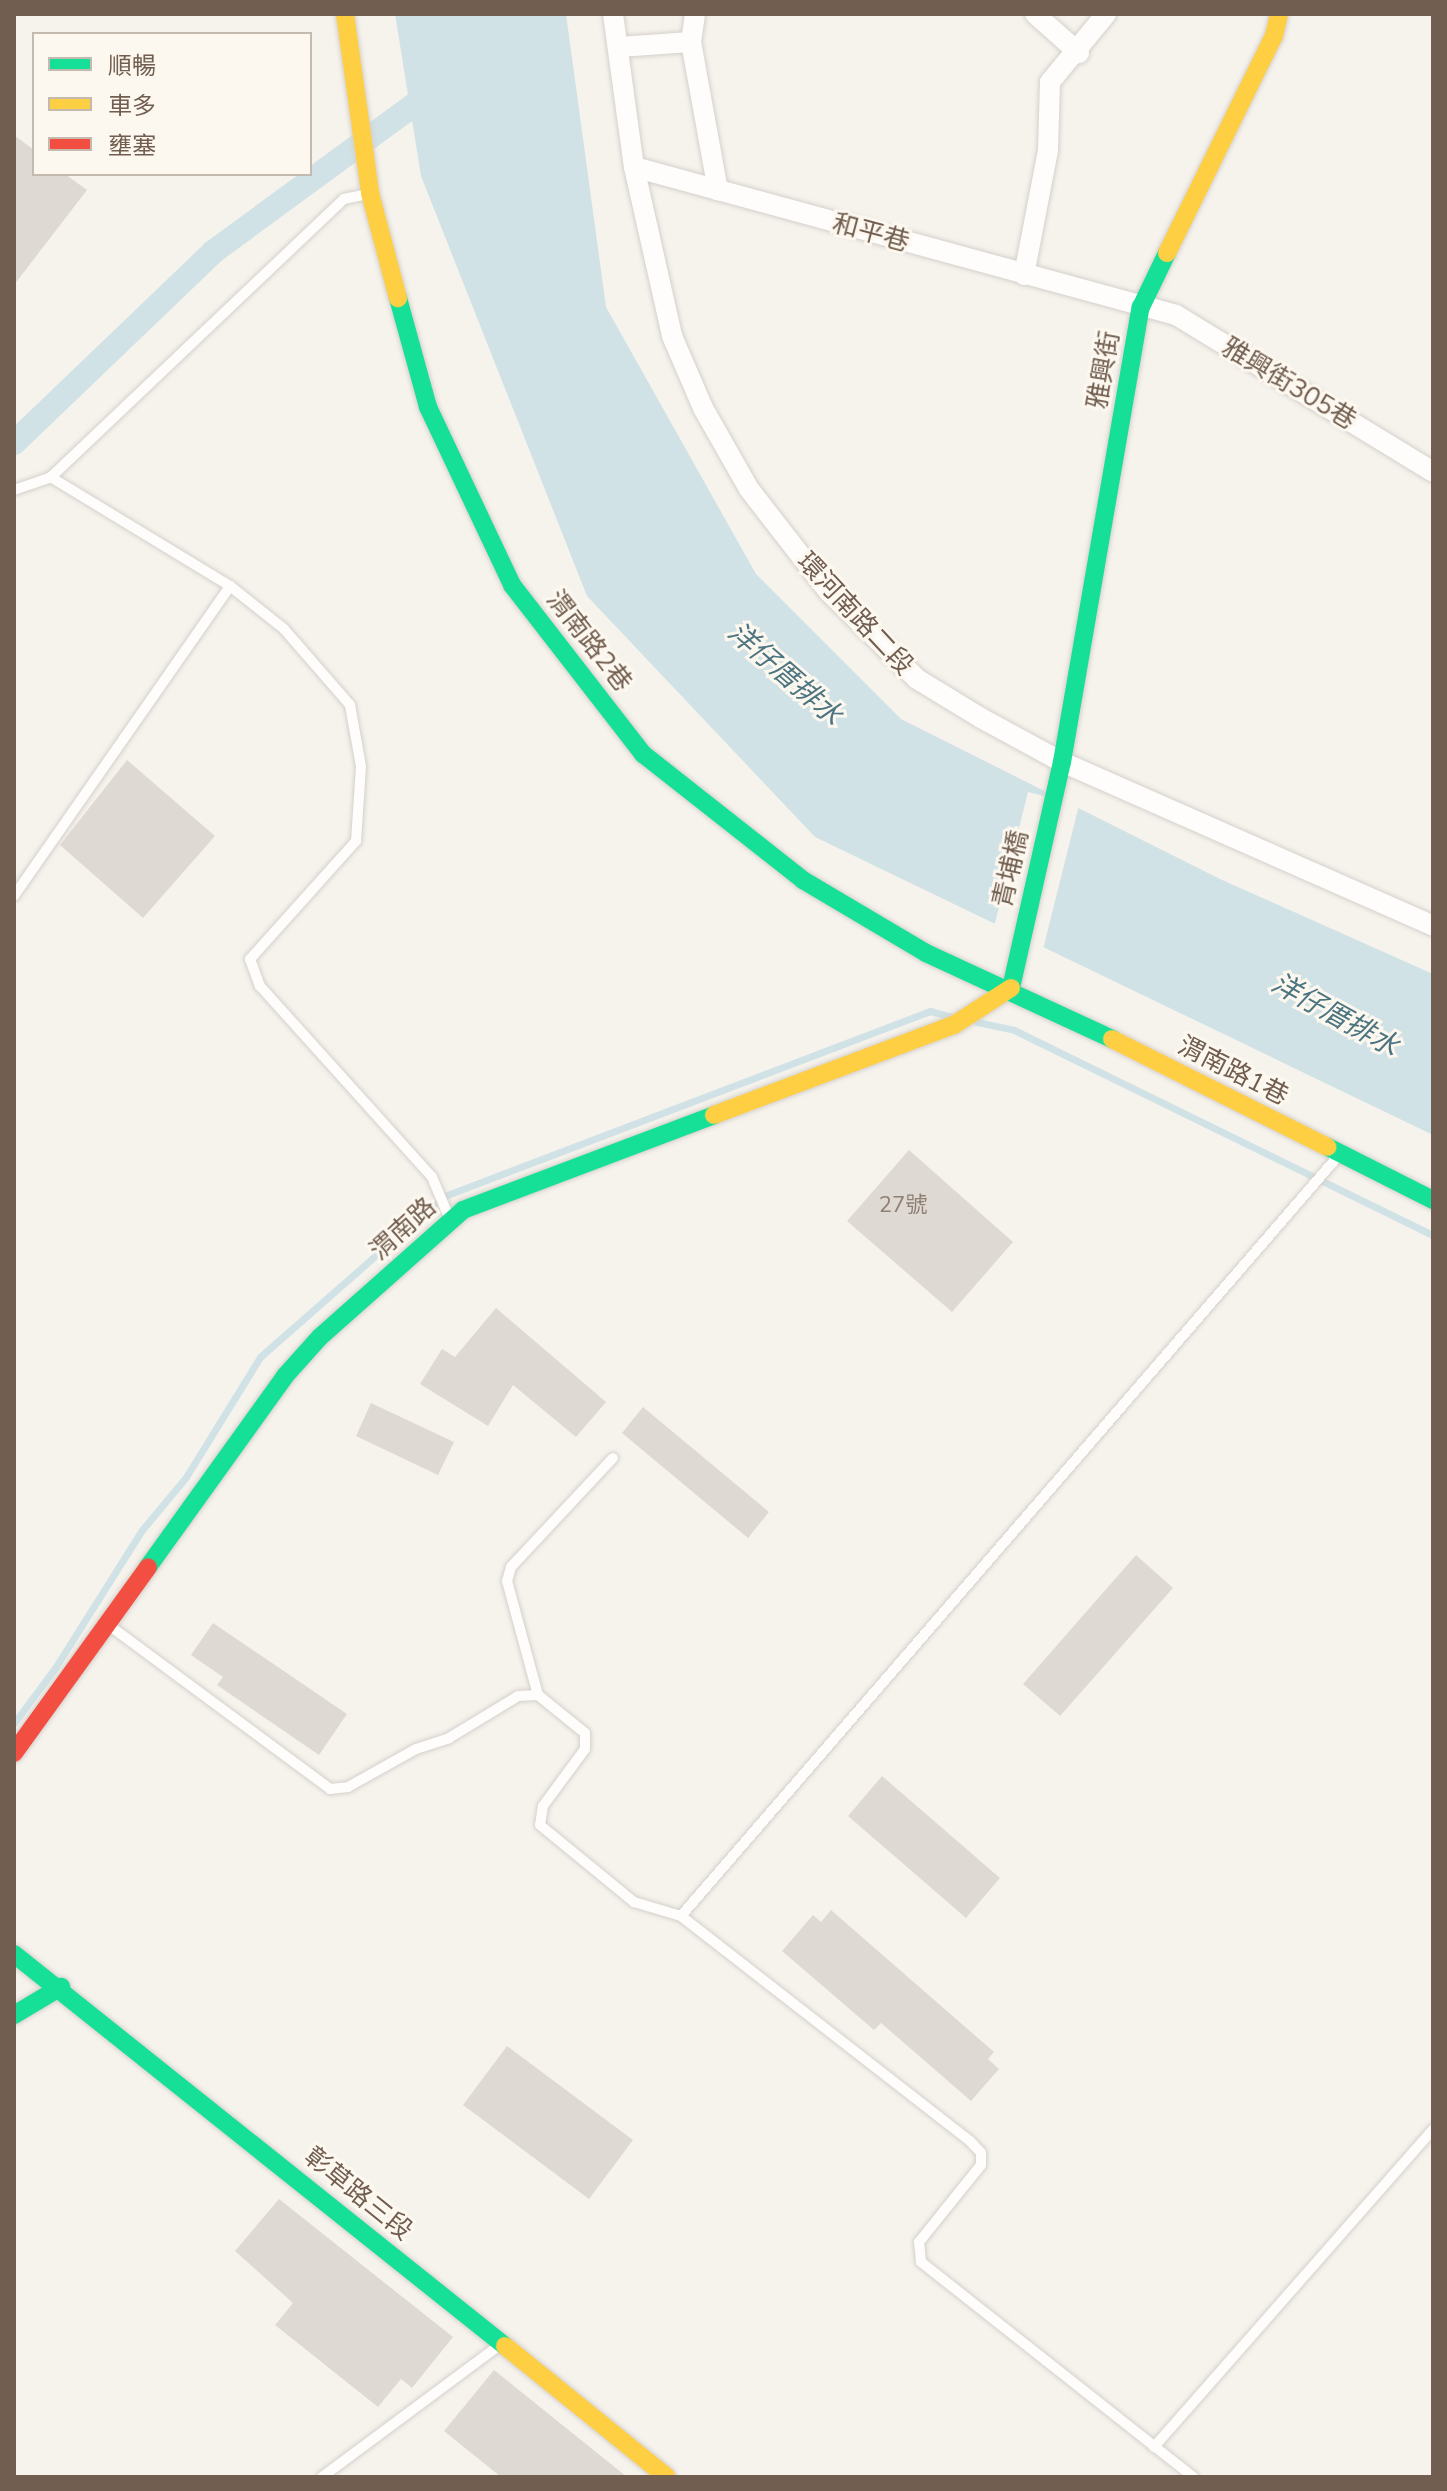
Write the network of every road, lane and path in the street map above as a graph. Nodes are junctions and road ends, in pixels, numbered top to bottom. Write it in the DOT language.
graph roads {
  1 [pos="345,14"];
  2 [pos="613,14"];
  3 [pos="695,14"];
  4 [pos="1035,14"];
  5 [pos="1106,14"];
  6 [pos="1279,14"];
  7 [pos="691,42"];
  8 [pos="619,47"];
  9 [pos="1079,53"];
  10 [pos="634,167"];
  11 [pos="718,191"];
  12 [pos="370,193"];
  13 [pos="1024,275"];
  14 [pos="1141,307"];
  15 [pos="1433,472"];
  16 [pos="51,477"];
  17 [pos="14,490"];
  18 [pos="230,586"];
  19 [pos="1062,762"];
  20 [pos="14,896"];
  21 [pos="1433,926"];
  22 [pos="1011,988"];
  23 [pos="1340,1154"];
  24 [pos="1433,1200"];
  25 [pos="450,1221"];
  26 [pos="613,1458"];
  27 [pos="106,1623"];
  28 [pos="538,1695"];
  29 [pos="14,1753"];
  30 [pos="681,1916"];
  31 [pos="14,1954"];
  32 [pos="61,1987"];
  33 [pos="14,2015"];
  34 [pos="1433,2129"];
  35 [pos="502,2343"];
  36 [pos="1154,2447"];
  37 [pos="322,2477"];
  38 [pos="667,2477"];
  39 [pos="1193,2477"];
  1 -- 12 [label="street, 渭南路2巷"];
  2 -- 8 [label="street, 環河南路二段"];
  3 -- 7 [label="street"];
  4 -- 9 [label="street"];
  5 -- 9 [label="street"];
  6 -- 14 [label="street, 雅興街"];
  7 -- 8 [label="street"];
  7 -- 11 [label="street"];
  8 -- 10 [label="street, 環河南路二段"];
  9 -- 13 [label="street"];
  10 -- 11 [label="street, 和平巷"];
  10 -- 19 [label="street, 環河南路二段"];
  11 -- 13 [label="street, 和平巷"];
  12 -- 16 [label="lane"];
  12 -- 22 [label="street, 渭南路2巷"];
  13 -- 14 [label="street, 和平巷"];
  14 -- 15 [label="street, 雅興街305巷"];
  14 -- 19 [label="street, 雅興街"];
  16 -- 17 [label="lane"];
  16 -- 18 [label="lane"];
  18 -- 20 [label="lane"];
  18 -- 25 [label="lane"];
  19 -- 21 [label="street, 環河南路二段"];
  19 -- 22 [label="street, 青埔橋"];
  22 -- 23 [label="street, 渭南路1巷"];
  22 -- 25 [label="street, 渭南路"];
  23 -- 24 [label="street, 渭南路1巷"];
  23 -- 30 [label="lane"];
  25 -- 27 [label="street, 渭南路"];
  26 -- 28 [label="lane"];
  27 -- 28 [label="lane"];
  27 -- 29 [label="street, 渭南路"];
  28 -- 30 [label="lane"];
  30 -- 36 [label="lane"];
  31 -- 32 [label="street, 彰草路三段"];
  32 -- 33 [label="street"];
  32 -- 35 [label="street, 彰草路三段"];
  34 -- 36 [label="lane"];
  35 -- 37 [label="lane"];
  35 -- 38 [label="street, 彰草路三段"];
  36 -- 39 [label="lane"];
}
